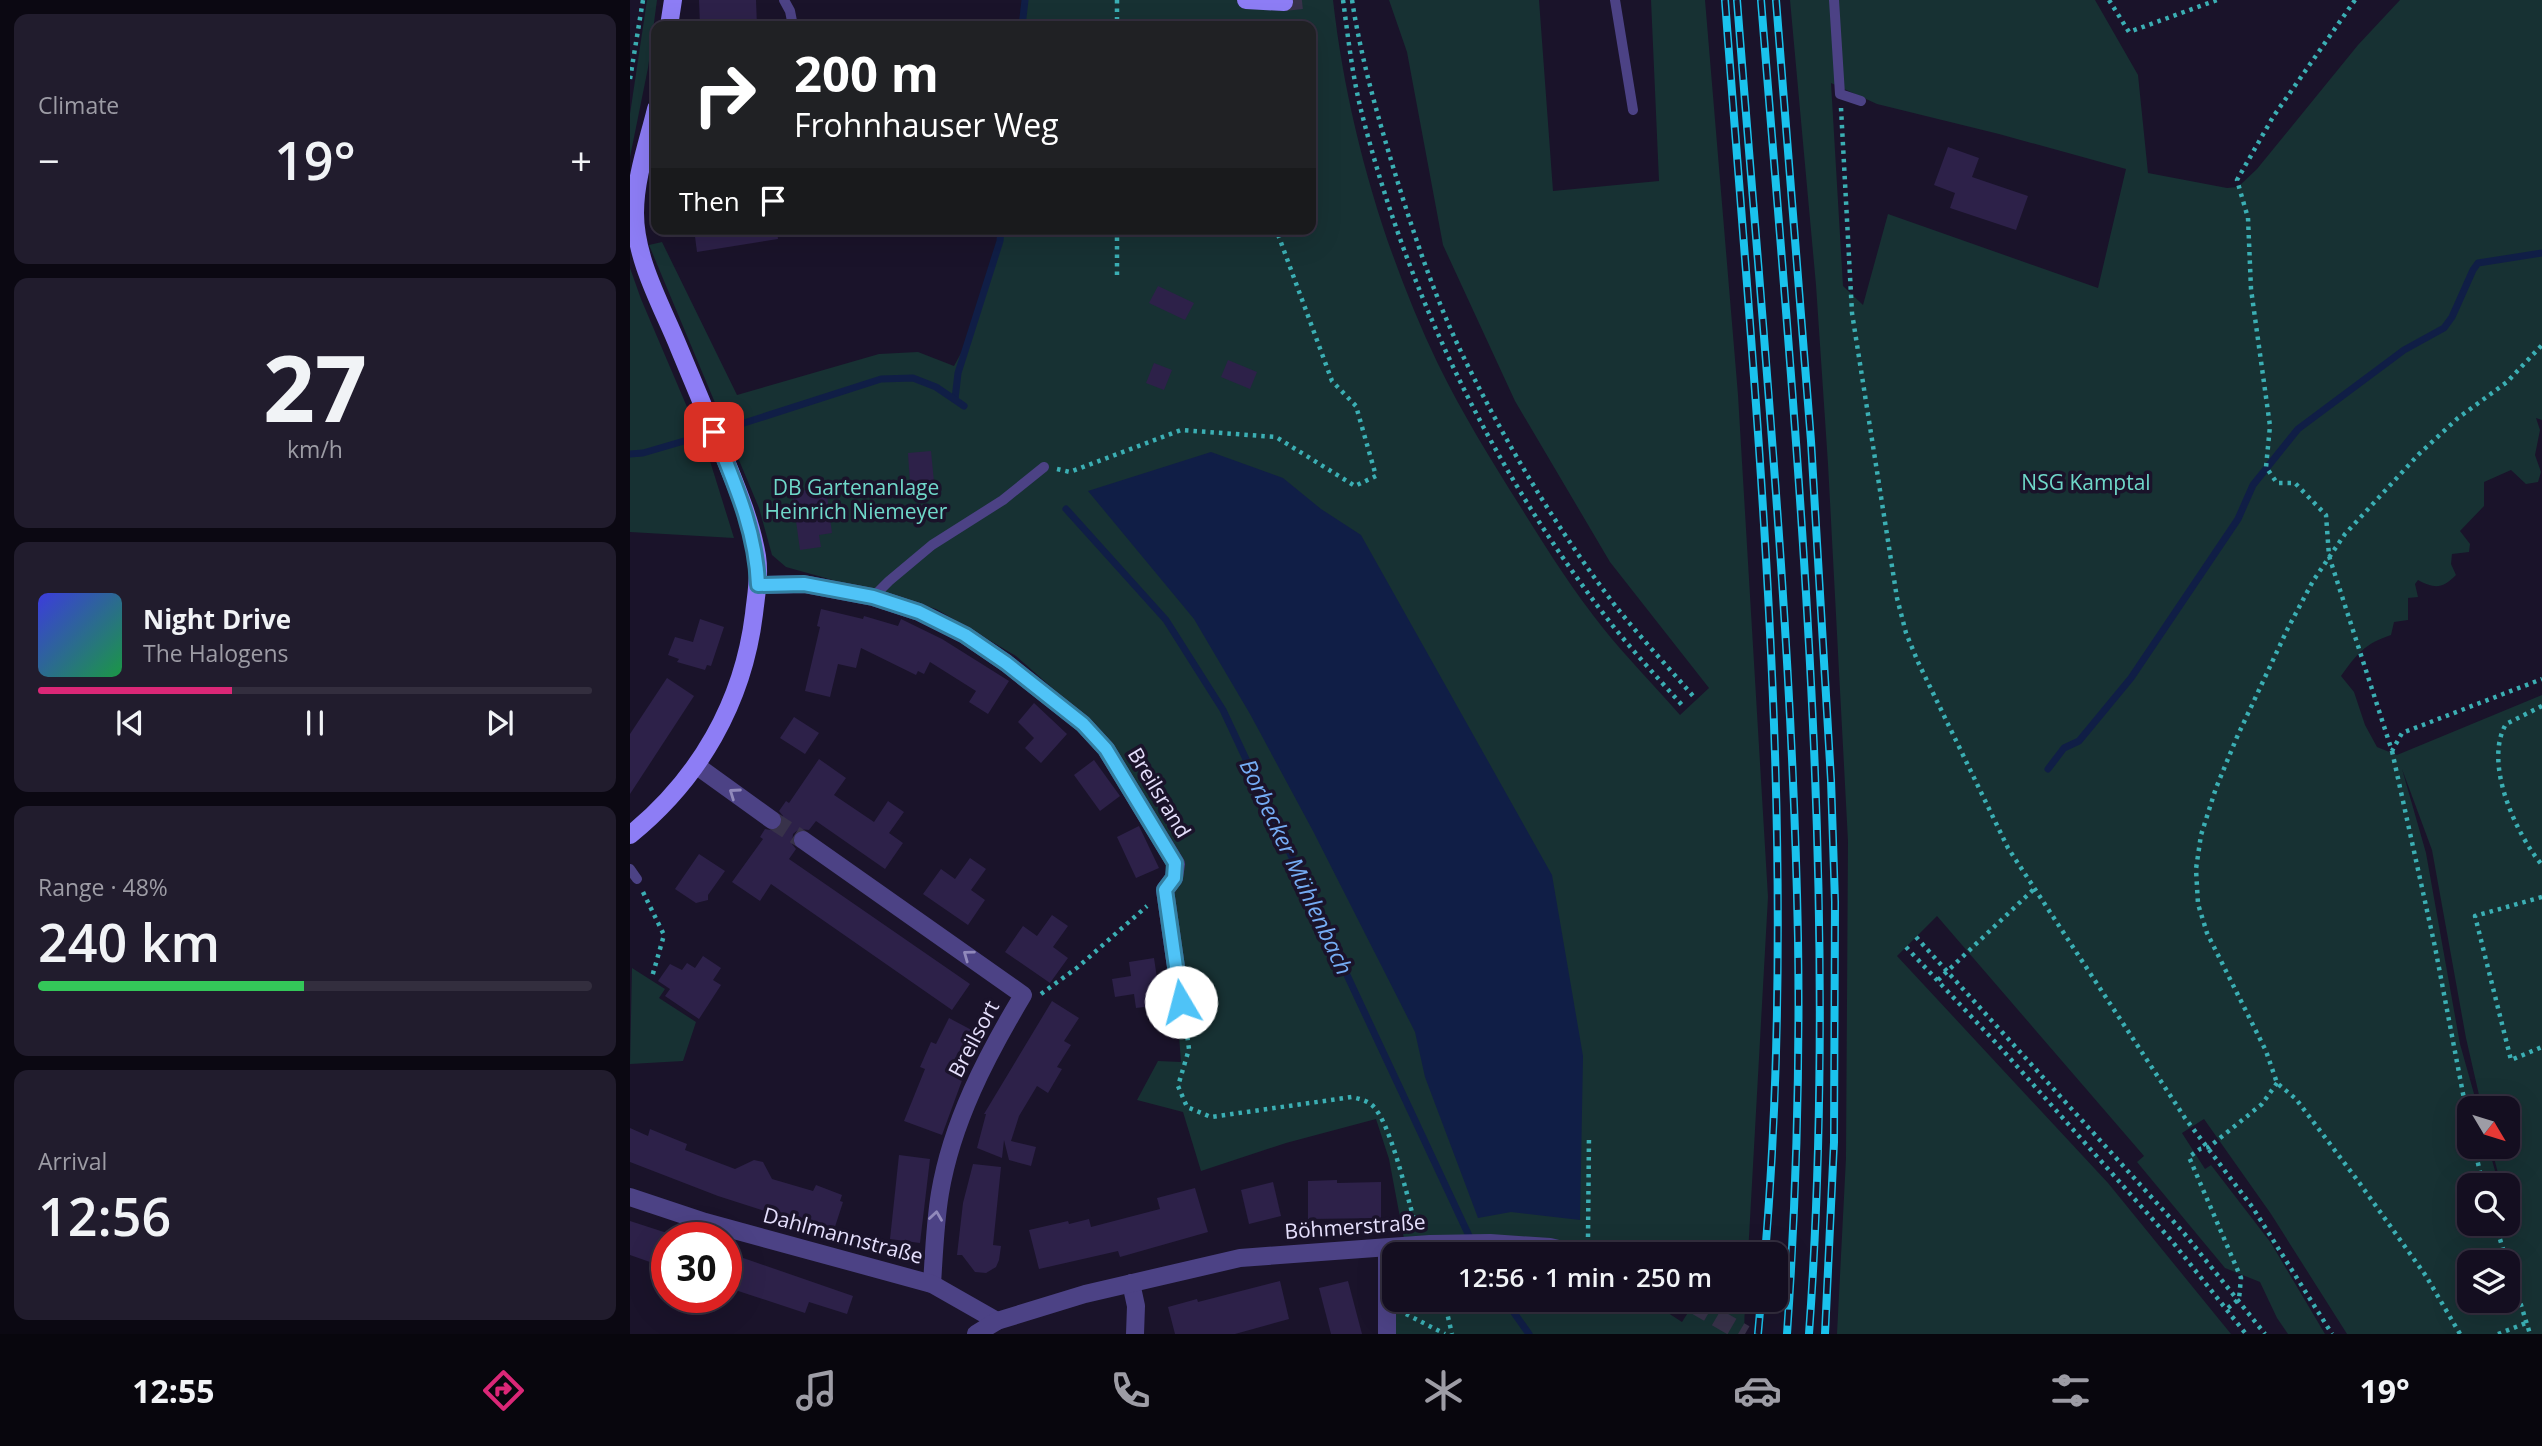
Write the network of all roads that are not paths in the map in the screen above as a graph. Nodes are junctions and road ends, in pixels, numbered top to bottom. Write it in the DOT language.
graph roads {
  1 [pos="673,0"];
  2 [pos="784,0"];
  3 [pos="1246,0"];
  4 [pos="1615,0"];
  5 [pos="1834,0"];
  6 [pos="1284,2"];
  7 [pos="670,21"];
  8 [pos="792,21"];
  9 [pos="1861,101"];
  10 [pos="1633,110"];
  11 [pos="651,131"];
  12 [pos="634,232"];
  13 [pos="1044,467"];
  14 [pos="758,585"];
  15 [pos="873,597"];
  16 [pos="697,766"];
  17 [pos="772,820"];
  18 [pos="630,835"];
  19 [pos="803,840"];
  20 [pos="1181,1002"];
  21 [pos="630,1197"];
  22 [pos="1382,1248"];
  23 [pos="1131,1283"];
  24 [pos="932,1284"];
  25 [pos="1387,1312"];
  26 [pos="998,1321"];
  27 [pos="976,1334"];
  28 [pos="1135,1334"];
  29 [pos="1387,1334"];
  1 -- 7 [label="main road"];
  2 -- 8 [label="lane"];
  3 -- 6 [label="main road"];
  4 -- 10 [label="lane"];
  5 -- 9 [label="lane"];
  11 -- 12 [label="main road"];
  12 -- 14 [label="main road"];
  13 -- 15 [label="lane"];
  14 -- 15 [label="street, Breilsrand"];
  14 -- 16 [label="main road"];
  15 -- 20 [label="street, Breilsrand"];
  17 -- 16 [label="street, one-way"];
  16 -- 18 [label="main road"];
  24 -- 19 [label="street, Breilsort, one-way"];
  21 -- 24 [label="street, Dahlmannstraße"];
  22 -- 23 [label="street, Böhmerstraße"];
  23 -- 26 [label="street, Böhmerstraße"];
  23 -- 28 [label="street"];
  24 -- 26 [label="street, Dahlmannstraße"];
  25 -- 29 [label="street"];
  26 -- 27 [label="street, Böhmerstraße"];
}
